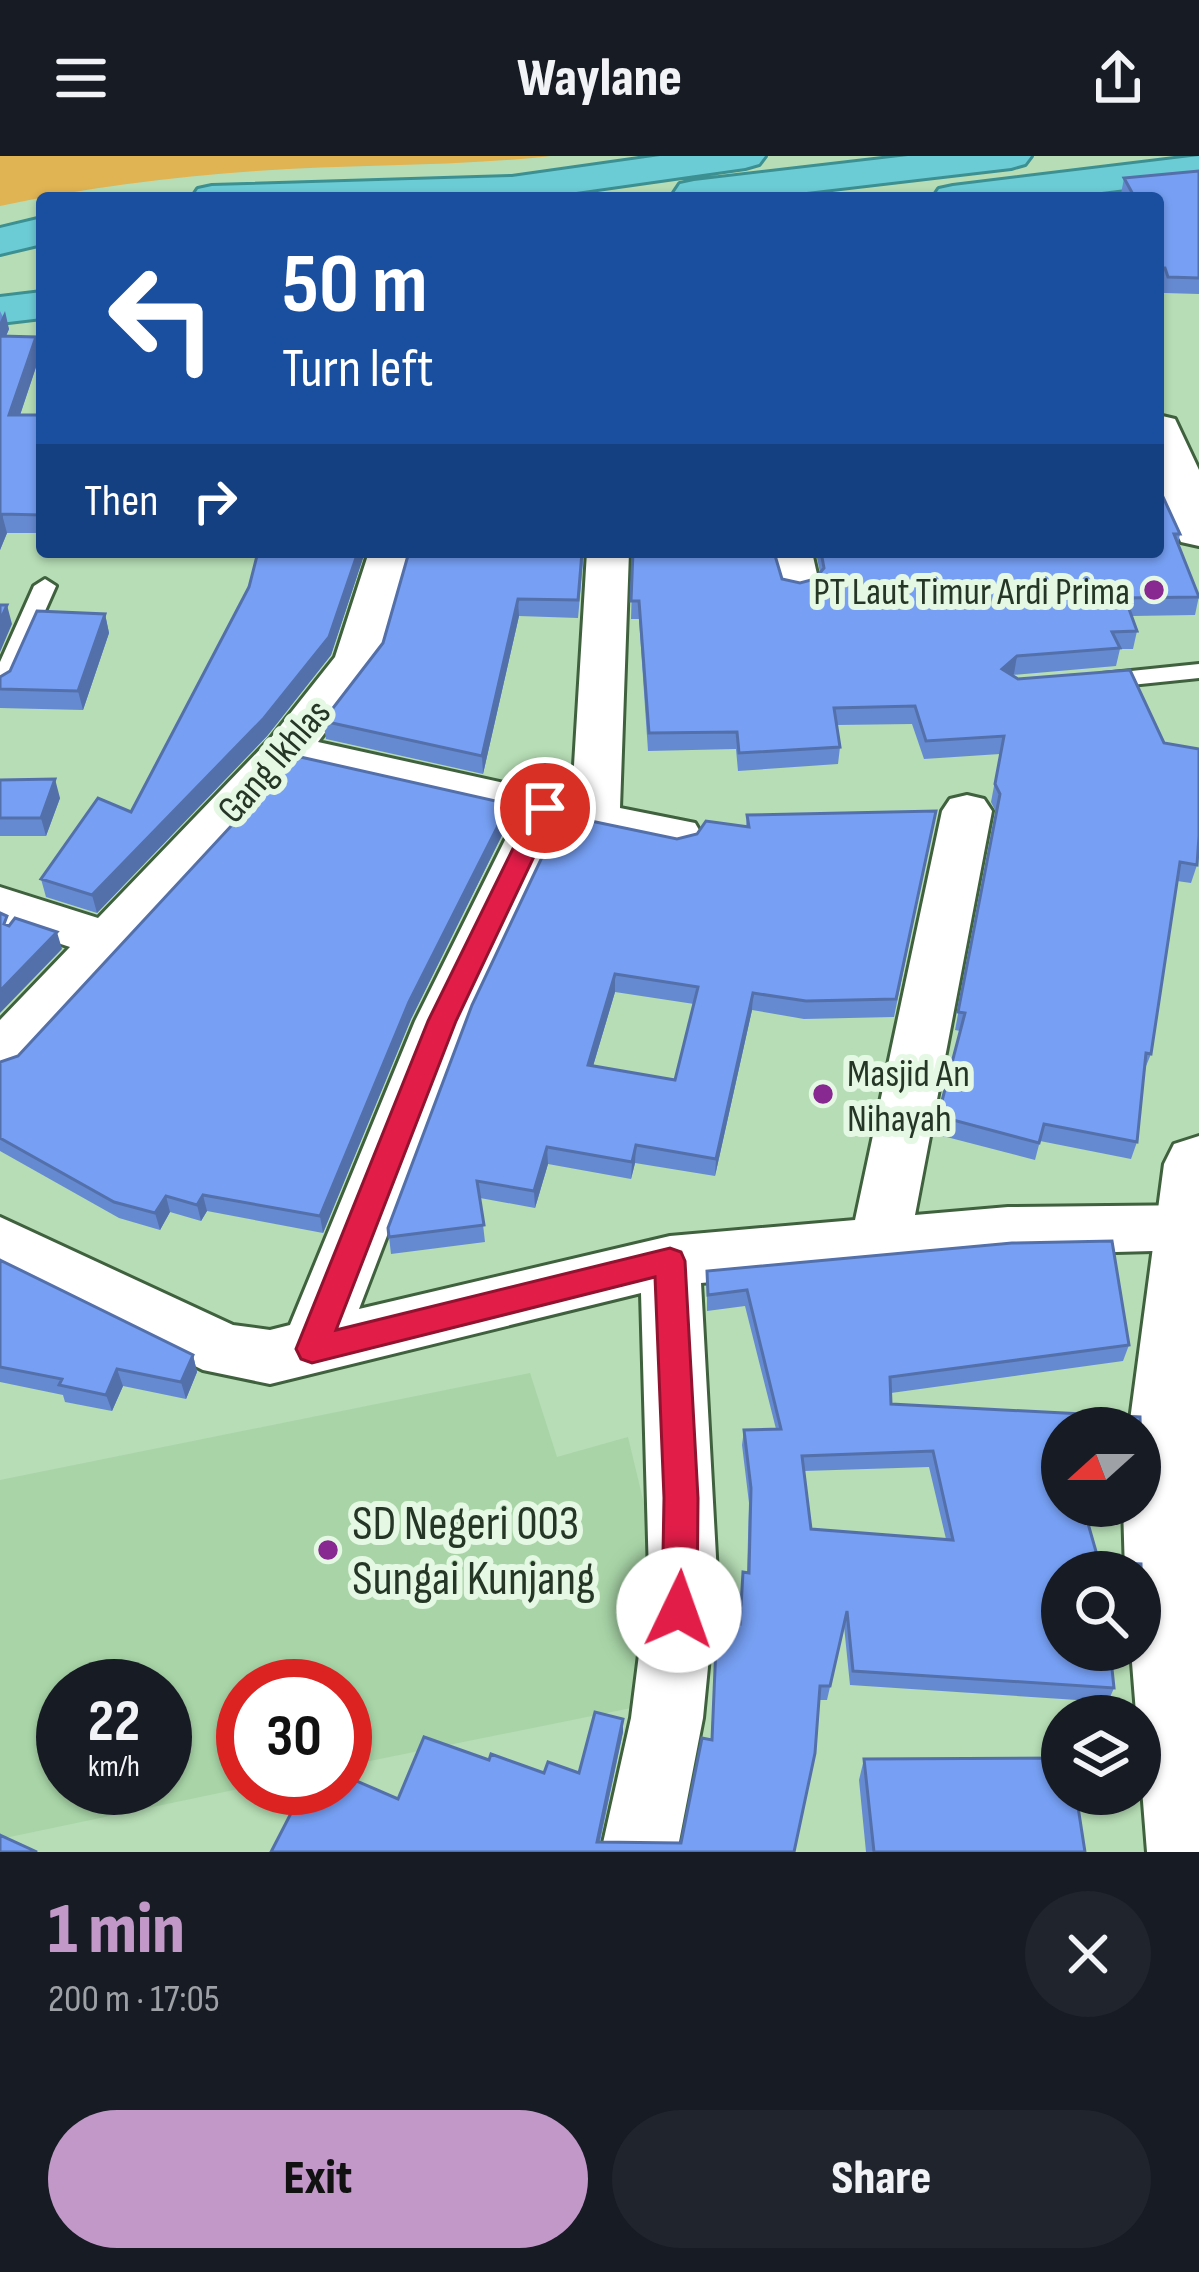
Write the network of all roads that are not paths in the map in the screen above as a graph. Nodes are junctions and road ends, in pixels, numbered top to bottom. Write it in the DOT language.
graph roads {
  1 [pos="745,156"];
  2 [pos="1011,156"];
  3 [pos="1199,167"];
  4 [pos="433,192"];
  5 [pos="696,192"];
  6 [pos="1067,192"];
  7 [pos="36,233"];
  8 [pos="0,241"];
  9 [pos="36,306"];
  10 [pos="0,310"];
  11 [pos="1164,448"];
  12 [pos="1199,531"];
  13 [pos="388,558"];
  14 [pos="607,558"];
  15 [pos="45,586"];
  16 [pos="1199,671"];
  17 [pos="1080,682"];
  18 [pos="0,688"];
  19 [pos="287,750"];
  20 [pos="967,811"];
  21 [pos="570,814"];
  22 [pos="677,835"];
  23 [pos="0,905"];
  24 [pos="110,941"];
  25 [pos="0,1055"];
  26 [pos="1194,1195"];
  27 [pos="0,1241"];
  28 [pos="880,1243"];
  29 [pos="670,1261"];
  30 [pos="312,1349"];
  31 [pos="1182,1444"];
  32 [pos="1195,1850"];
  33 [pos="639,1852"];
  1 -- 4 [label="highway"];
  2 -- 5 [label="highway"];
  3 -- 6 [label="highway"];
  7 -- 8 [label="highway"];
  9 -- 10 [label="highway"];
  11 -- 12 [label="street"];
  13 -- 19 [label="street, Gang Ikhlas"];
  14 -- 21 [label="street"];
  15 -- 18 [label="lane"];
  16 -- 17 [label="lane"];
  19 -- 21 [label="street"];
  19 -- 24 [label="street, Gang Ikhlas"];
  20 -- 28 [label="street"];
  21 -- 22 [label="street"];
  21 -- 30 [label="street"];
  23 -- 24 [label="street"];
  24 -- 25 [label="street, Gang Ikhlas"];
  26 -- 28 [label="street"];
  26 -- 31 [label="street"];
  27 -- 30 [label="street"];
  28 -- 29 [label="street"];
  29 -- 30 [label="street"];
  29 -- 33 [label="street"];
  31 -- 32 [label="street"];
}
